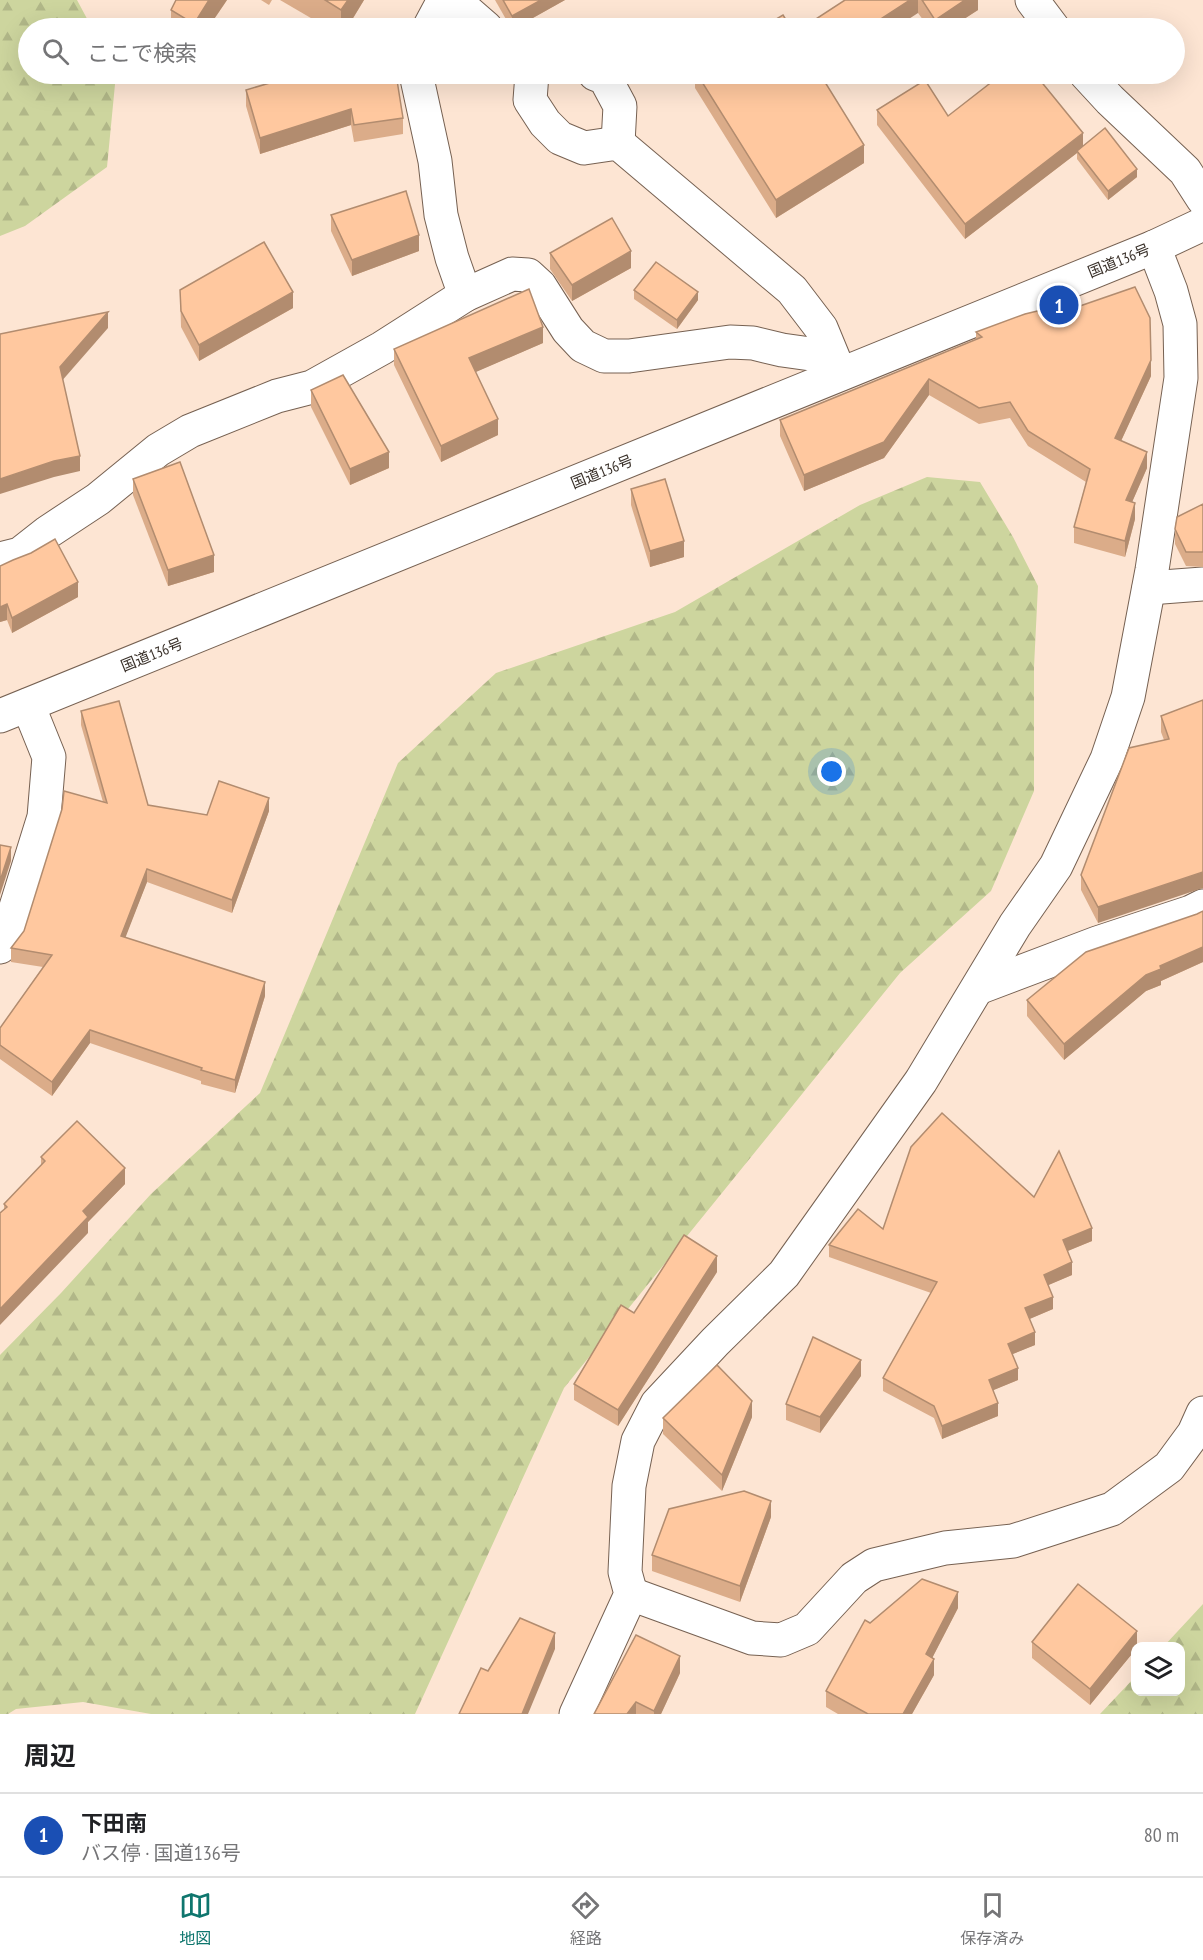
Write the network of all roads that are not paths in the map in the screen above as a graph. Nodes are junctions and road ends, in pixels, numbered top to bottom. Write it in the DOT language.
graph roads {
  1 [pos="444,0"];
  2 [pos="454,0"];
  3 [pos="1032,0"];
  4 [pos="434,18"];
  5 [pos="475,18"];
  6 [pos="1046,18"];
  7 [pos="418,84"];
  8 [pos="531,84"];
  9 [pos="608,84"];
  10 [pos="1095,84"];
  11 [pos="618,143"];
  12 [pos="1203,199"];
  13 [pos="1203,224"];
  14 [pos="1154,247"];
  15 [pos="465,295"];
  16 [pos="836,366"];
  17 [pos="0,559"];
  18 [pos="1203,584"];
  19 [pos="1149,588"];
  20 [pos="14,711"];
  21 [pos="1203,906"];
  22 [pos="0,948"];
  23 [pos="978,988"];
  24 [pos="1203,1413"];
  25 [pos="631,1594"];
  26 [pos="576,1714"];
  1 -- 4 [label="main road"];
  2 -- 5 [label="main road"];
  3 -- 6 [label="main road"];
  7 -- 15 [label="main road"];
  8 -- 11 [label="main road"];
  9 -- 11 [label="main road"];
  10 -- 12 [label="main road"];
  11 -- 16 [label="main road"];
  13 -- 14 [label="main road, 国道136号"];
  14 -- 16 [label="main road, 国道136号"];
  14 -- 19 [label="main road"];
  15 -- 16 [label="main road"];
  15 -- 17 [label="main road"];
  16 -- 20 [label="main road, 国道136号"];
  18 -- 19 [label="main road"];
  19 -- 23 [label="main road"];
  20 -- 22 [label="main road"];
  21 -- 23 [label="main road"];
  23 -- 25 [label="main road"];
  24 -- 25 [label="main road"];
  25 -- 26 [label="main road"];
}
